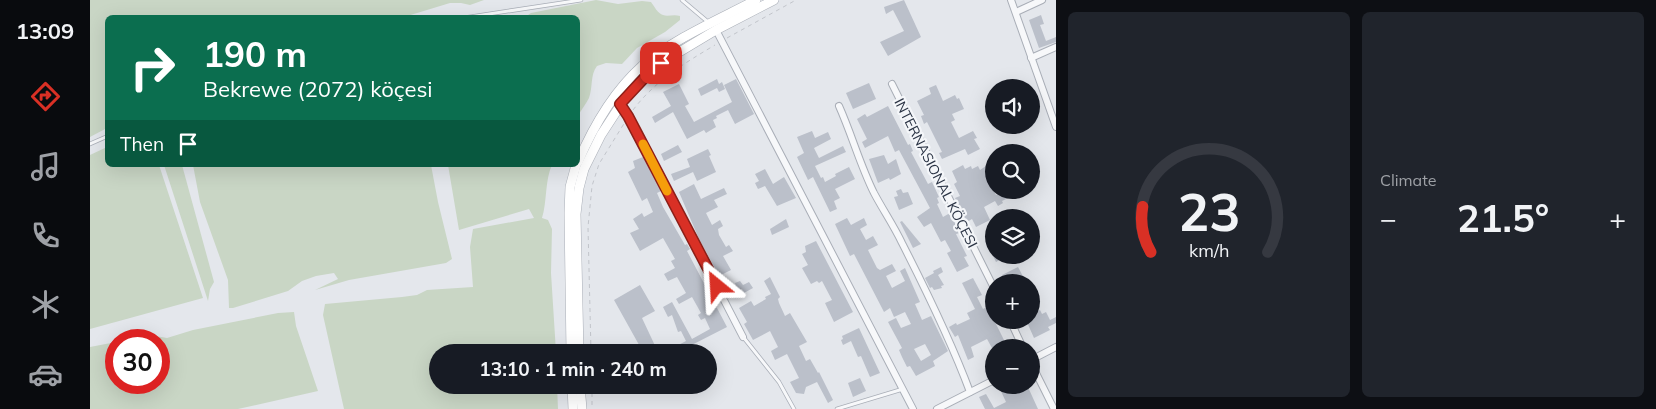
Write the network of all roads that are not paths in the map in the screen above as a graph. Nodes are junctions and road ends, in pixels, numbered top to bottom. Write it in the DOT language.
graph roads {
  1 [pos="581,0"];
  2 [pos="682,0"];
  3 [pos="756,0"];
  4 [pos="774,0"];
  5 [pos="1011,0"];
  6 [pos="1042,0"];
  7 [pos="1016,12"];
  8 [pos="483,15"];
  9 [pos="714,27"];
  10 [pos="1056,47"];
  11 [pos="1031,58"];
  12 [pos="892,84"];
  13 [pos="620,104"];
  14 [pos="838,106"];
  15 [pos="1053,109"];
  16 [pos="1056,127"];
  17 [pos="105,137"];
  18 [pos="90,144"];
  19 [pos="580,158"];
  20 [pos="575,167"];
  21 [pos="987,274"];
  22 [pos="743,337"];
  23 [pos="571,344"];
  24 [pos="579,344"];
  25 [pos="1056,347"];
  26 [pos="1040,357"];
  27 [pos="1040,380"];
  28 [pos="985,384"];
  29 [pos="903,389"];
  30 [pos="970,392"];
  31 [pos="572,394"];
  32 [pos="581,394"];
  33 [pos="573,409"];
  34 [pos="582,409"];
  35 [pos="794,409"];
  36 [pos="837,409"];
  37 [pos="913,409"];
  38 [pos="937,409"];
  39 [pos="1054,409"];
  1 -- 8 [label="lane"];
  2 -- 9 [label="lane"];
  3 -- 9 [label="main road"];
  4 -- 9 [label="main road"];
  5 -- 7 [label="street"];
  6 -- 7 [label="street"];
  7 -- 11 [label="street"];
  9 -- 13 [label="main road"];
  9 -- 19 [label="main road"];
  9 -- 29 [label="street"];
  10 -- 11 [label="street"];
  11 -- 15 [label="street"];
  12 -- 21 [label="street, INTERNASIONAL KÖÇESI"];
  13 -- 22 [label="street"];
  13 -- 24 [label="main road"];
  14 -- 30 [label="street"];
  15 -- 16 [label="street"];
  17 -- 18 [label="lane"];
  20 -- 23 [label="main road"];
  22 -- 35 [label="lane"];
  25 -- 26 [label="street"];
  27 -- 39 [label="street"];
  28 -- 30 [label="street"];
  29 -- 36 [label="lane"];
  29 -- 37 [label="street"];
  30 -- 38 [label="street"];
  31 -- 33 [label="main road"];
  32 -- 34 [label="main road"];
}
